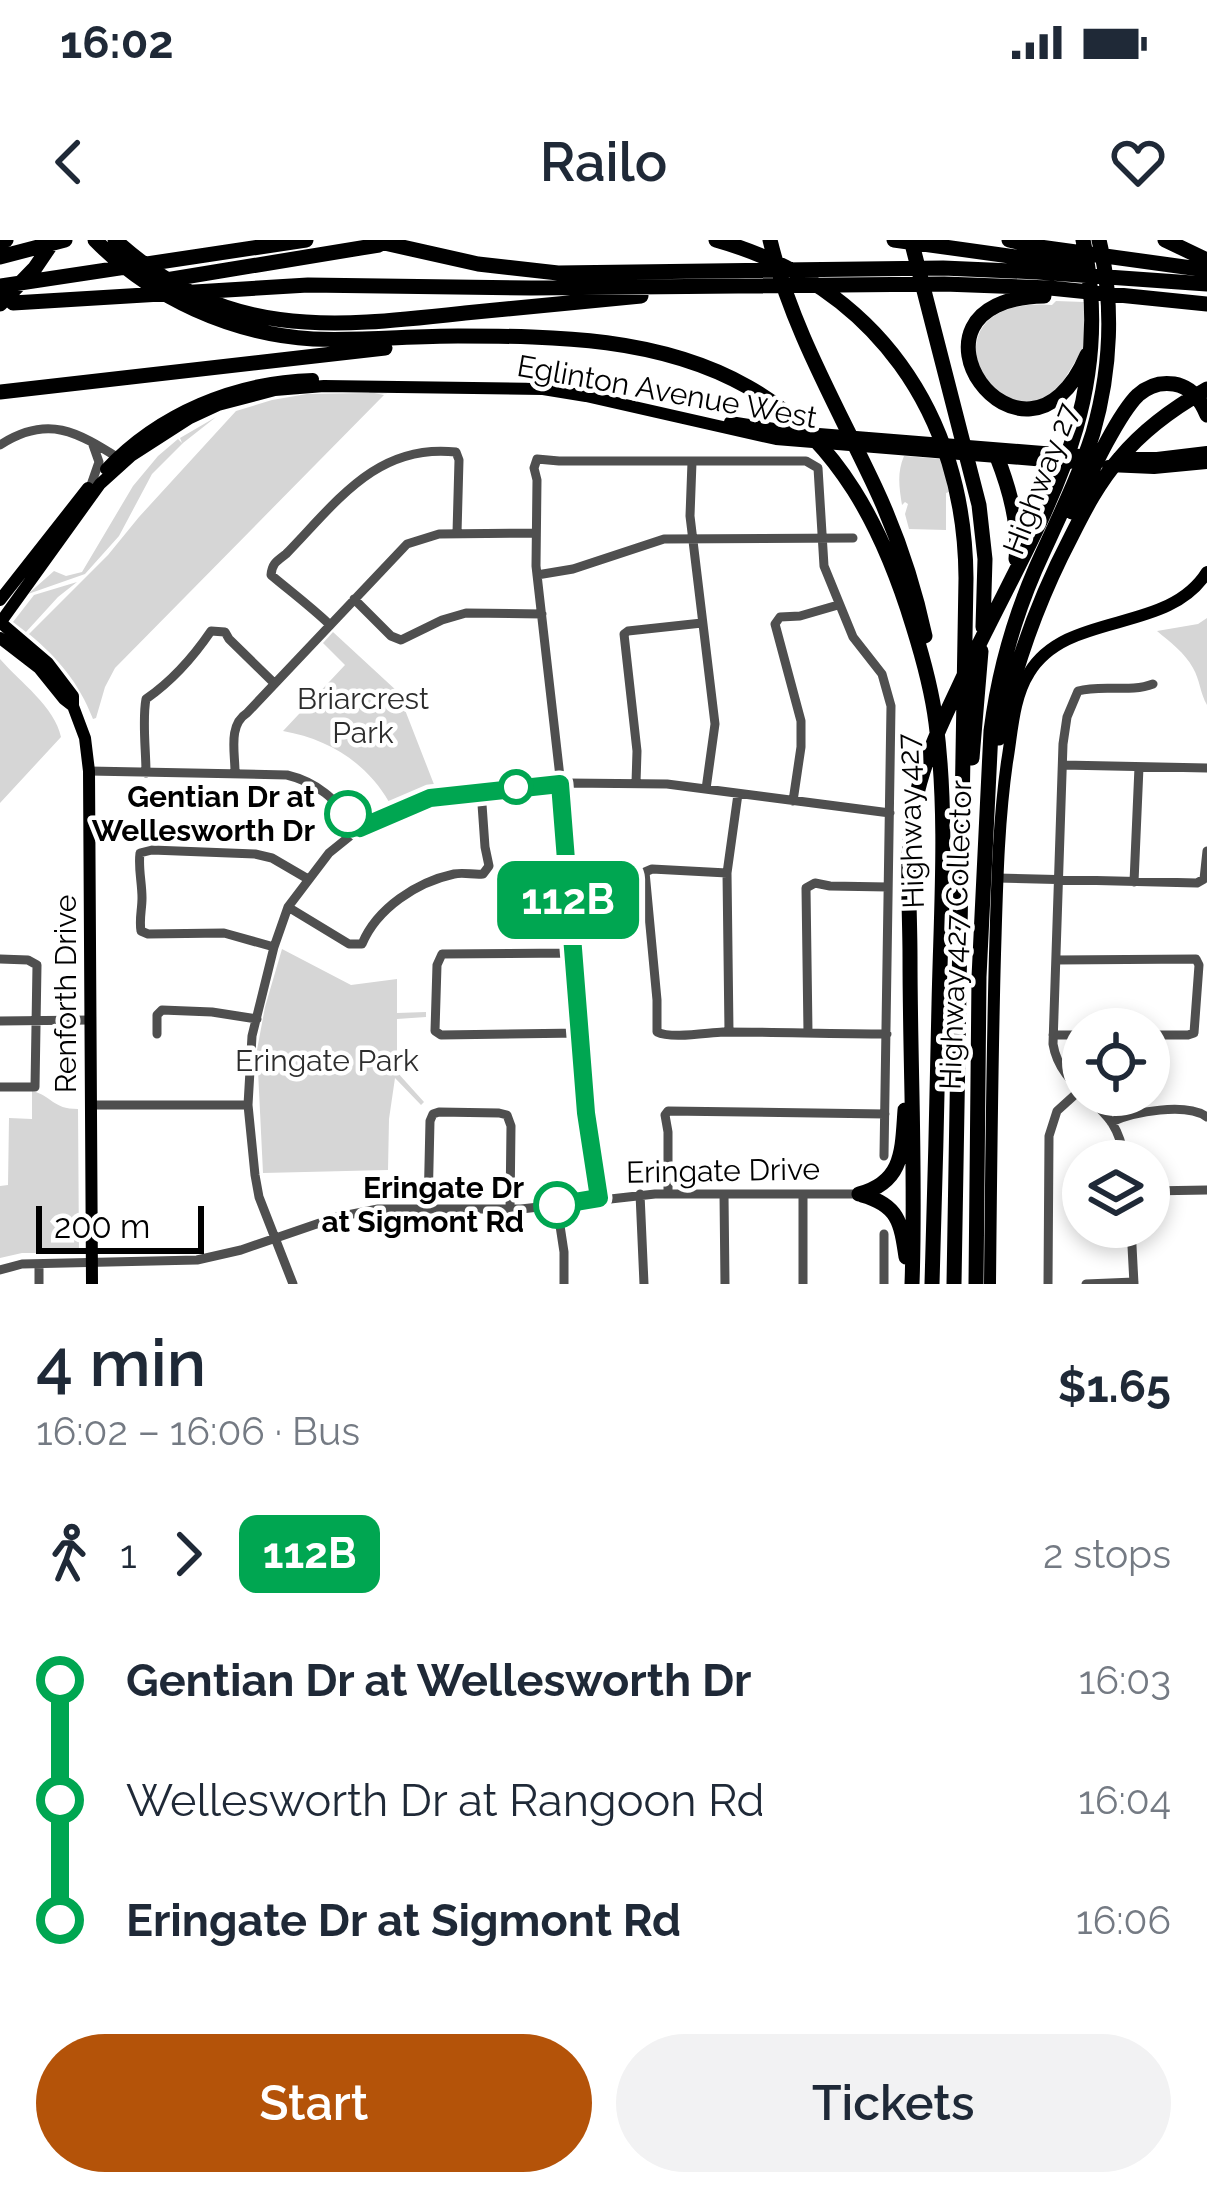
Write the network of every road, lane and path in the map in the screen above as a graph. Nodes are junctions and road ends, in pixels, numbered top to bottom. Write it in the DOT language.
graph roads {
  1 [pos="54,240"];
  2 [pos="65,240"];
  3 [pos="95,240"];
  4 [pos="116,240"];
  5 [pos="306,240"];
  6 [pos="371,240"];
  7 [pos="716,240"];
  8 [pos="770,240"];
  9 [pos="894,240"];
  10 [pos="911,240"];
  11 [pos="1010,240"];
  12 [pos="1083,240"];
  13 [pos="1099,240"];
  14 [pos="1165,240"];
  15 [pos="402,244"];
  16 [pos="0,257"];
  17 [pos="1207,260"];
  18 [pos="1207,270"];
  19 [pos="1198,283"];
  20 [pos="0,286"];
  21 [pos="758,287"];
  22 [pos="1115,294"];
  23 [pos="4,304"];
  24 [pos="1207,304"];
  25 [pos="1101,317"];
  26 [pos="1094,334"];
  27 [pos="514,338"];
  28 [pos="136,374"];
  29 [pos="0,381"];
  30 [pos="1207,389"];
  31 [pos="0,392"];
  32 [pos="1207,416"];
  33 [pos="1083,436"];
  34 [pos="86,438"];
  35 [pos="0,445"];
  36 [pos="1207,452"];
  37 [pos="124,457"];
  38 [pos="997,458"];
  39 [pos="692,462"];
  40 [pos="1207,463"];
  41 [pos="91,485"];
  42 [pos="1086,485"];
  43 [pos="457,533"];
  44 [pos="536,533"];
  45 [pos="853,538"];
  46 [pos="693,539"];
  47 [pos="822,539"];
  48 [pos="52,540"];
  49 [pos="35,562"];
  50 [pos="1207,572"];
  51 [pos="537,575"];
  52 [pos="4,592"];
  53 [pos="353,599"];
  54 [pos="838,604"];
  55 [pos="997,607"];
  56 [pos="0,613"];
  57 [pos="542,614"];
  58 [pos="0,623"];
  59 [pos="702,623"];
  60 [pos="328,624"];
  61 [pos="0,638"];
  62 [pos="274,683"];
  63 [pos="1153,684"];
  64 [pos="933,704"];
  65 [pos="73,706"];
  66 [pos="1063,765"];
  67 [pos="1138,767"];
  68 [pos="1207,768"];
  69 [pos="89,772"];
  70 [pos="146,772"];
  71 [pos="235,772"];
  72 [pos="636,783"];
  73 [pos="560,784"];
  74 [pos="706,789"];
  75 [pos="481,790"];
  76 [pos="738,794"];
  77 [pos="794,801"];
  78 [pos="890,813"];
  79 [pos="360,828"];
  80 [pos="985,836"];
  81 [pos="1207,851"];
  82 [pos="964,863"];
  83 [pos="727,873"];
  84 [pos="998,878"];
  85 [pos="308,879"];
  86 [pos="1059,881"];
  87 [pos="1134,882"];
  88 [pos="888,887"];
  89 [pos="288,907"];
  90 [pos="274,947"];
  91 [pos="572,953"];
  92 [pos="0,959"];
  93 [pos="1057,961"];
  94 [pos="257,1019"];
  95 [pos="38,1020"];
  96 [pos="90,1020"];
  97 [pos="0,1021"];
  98 [pos="910,1023"];
  99 [pos="730,1032"];
  100 [pos="580,1033"];
  101 [pos="808,1033"];
  102 [pos="157,1034"];
  103 [pos="886,1034"];
  104 [pos="1054,1035"];
  105 [pos="1062,1035"];
  106 [pos="1170,1036"];
  107 [pos="1062,1068"];
  108 [pos="0,1087"];
  109 [pos="91,1105"];
  110 [pos="248,1105"];
  111 [pos="1062,1106"];
  112 [pos="885,1114"];
  113 [pos="1105,1116"];
  114 [pos="1207,1117"];
  115 [pos="1111,1122"];
  116 [pos="1120,1140"];
  117 [pos="884,1156"];
  118 [pos="1207,1190"];
  119 [pos="1170,1191"];
  120 [pos="668,1193"];
  121 [pos="640,1194"];
  122 [pos="724,1194"];
  123 [pos="803,1194"];
  124 [pos="859,1194"];
  125 [pos="599,1198"];
  126 [pos="557,1205"];
  127 [pos="428,1209"];
  128 [pos="510,1209"];
  129 [pos="884,1234"];
  130 [pos="276,1238"];
  131 [pos="1132,1248"];
  132 [pos="92,1263"];
  133 [pos="39,1264"];
  134 [pos="0,1270"];
  135 [pos="1134,1283"];
  136 [pos="39,1284"];
  137 [pos="92,1284"];
  138 [pos="293,1284"];
  139 [pos="564,1284"];
  140 [pos="644,1284"];
  141 [pos="725,1284"];
  142 [pos="803,1284"];
  143 [pos="884,1284"];
  144 [pos="910,1284"];
  145 [pos="932,1284"];
  146 [pos="954,1284"];
  147 [pos="976,1284"];
  148 [pos="990,1284"];
  149 [pos="1048,1284"];
  150 [pos="1086,1284"];
  1 -- 23 [label="highway"];
  2 -- 16 [label="highway"];
  3 -- 27 [label="highway, Highway 427"];
  4 -- 21 [label="highway"];
  5 -- 20 [label="highway"];
  6 -- 15 [label="highway"];
  7 -- 82 [label="highway, Highway 427"];
  8 -- 64 [label="highway"];
  9 -- 19 [label="highway"];
  10 -- 82 [label="highway"];
  11 -- 18 [label="highway"];
  12 -- 25 [label="highway"];
  13 -- 25 [label="highway, Highway 27"];
  14 -- 17 [label="highway"];
  15 -- 19 [label="highway"];
  15 -- 23 [label="highway"];
  21 -- 22 [label="highway"];
  21 -- 23 [label="highway"];
  22 -- 24 [label="highway"];
  22 -- 26 [label="highway"];
  25 -- 26 [label="highway"];
  25 -- 33 [label="highway, Highway 27"];
  26 -- 33 [label="highway"];
  27 -- 28 [label="highway"];
  27 -- 64 [label="highway, Highway 427"];
  28 -- 29 [label="highway"];
  28 -- 31 [label="highway"];
  30 -- 42 [label="highway"];
  32 -- 42 [label="highway"];
  33 -- 42 [label="highway, Highway 27"];
  33 -- 55 [label="highway"];
  34 -- 35 [label="street"];
  34 -- 37 [label="street"];
  34 -- 41 [label="street"];
  36 -- 37 [label="main road, Eglinton Avenue West"];
  37 -- 38 [label="main road, Eglinton Avenue West"];
  37 -- 41 [label="main road, Eglinton Avenue West"];
  37 -- 48 [label="main road, Eglinton Avenue West"];
  38 -- 40 [label="main road, Eglinton Avenue West"];
  38 -- 55 [label="highway"];
  39 -- 44 [label="street"];
  39 -- 46 [label="street"];
  39 -- 47 [label="street"];
  41 -- 48 [label="main road, Eglinton Avenue West"];
  42 -- 80 [label="highway"];
  42 -- 80 [label="highway, Highway 427 Collector"];
  43 -- 44 [label="street"];
  43 -- 53 [label="street"];
  43 -- 60 [label="street"];
  44 -- 51 [label="street"];
  45 -- 47 [label="street"];
  46 -- 47 [label="street"];
  46 -- 51 [label="street"];
  46 -- 59 [label="street"];
  47 -- 54 [label="street"];
  48 -- 49 [label="main road, Eglinton Avenue West"];
  49 -- 52 [label="main road, Eglinton Avenue West"];
  49 -- 56 [label="main road, Eglinton Avenue West"];
  49 -- 58 [label="main road, Eglinton Avenue West"];
  50 -- 84 [label="main road"];
  51 -- 57 [label="street"];
  53 -- 57 [label="street"];
  53 -- 60 [label="street"];
  54 -- 77 [label="street"];
  54 -- 78 [label="street"];
  55 -- 98 [label="highway, Highway 427 Collector"];
  57 -- 73 [label="street"];
  58 -- 65 [label="main road, Renforth Drive"];
  59 -- 72 [label="street"];
  59 -- 74 [label="street"];
  60 -- 62 [label="street"];
  61 -- 65 [label="main road, Renforth Drive"];
  62 -- 70 [label="street"];
  62 -- 71 [label="street"];
  63 -- 66 [label="street"];
  64 -- 145 [label="highway, Highway 427"];
  65 -- 69 [label="main road, Renforth Drive"];
  66 -- 67 [label="street"];
  66 -- 86 [label="street"];
  67 -- 68 [label="street"];
  67 -- 87 [label="street"];
  69 -- 70 [label="street"];
  69 -- 96 [label="main road, Renforth Drive"];
  70 -- 71 [label="street"];
  71 -- 79 [label="street"];
  72 -- 73 [label="street"];
  72 -- 74 [label="street"];
  73 -- 75 [label="street"];
  73 -- 91 [label="street"];
  74 -- 76 [label="street"];
  75 -- 79 [label="street"];
  75 -- 89 [label="street"];
  76 -- 77 [label="street"];
  76 -- 83 [label="street"];
  77 -- 78 [label="street"];
  78 -- 88 [label="street"];
  79 -- 85 [label="street"];
  80 -- 147 [label="highway, Highway 427 Collector"];
  81 -- 87 [label="street"];
  82 -- 146 [label="highway, Highway 427"];
  83 -- 99 [label="street"];
  83 -- 99 [label="street"];
  84 -- 86 [label="street"];
  84 -- 148 [label="main road"];
  85 -- 89 [label="street"];
  85 -- 90 [label="street"];
  86 -- 87 [label="street"];
  86 -- 93 [label="street"];
  88 -- 101 [label="street"];
  88 -- 103 [label="street"];
  89 -- 90 [label="street"];
  90 -- 94 [label="street"];
  91 -- 100 [label="street"];
  91 -- 100 [label="street"];
  92 -- 95 [label="street"];
  93 -- 104 [label="street"];
  93 -- 106 [label="street"];
  94 -- 102 [label="street"];
  94 -- 110 [label="street"];
  95 -- 96 [label="street"];
  95 -- 97 [label="street"];
  95 -- 108 [label="street"];
  96 -- 109 [label="main road, Renforth Drive"];
  98 -- 124 [label="highway"];
  98 -- 144 [label="highway, Highway 427 Collector"];
  99 -- 101 [label="street"];
  100 -- 125 [label="street"];
  101 -- 103 [label="street"];
  103 -- 112 [label="street"];
  104 -- 105 [label="street"];
  104 -- 107 [label="street"];
  109 -- 110 [label="street"];
  109 -- 132 [label="main road, Renforth Drive"];
  110 -- 130 [label="street"];
  111 -- 149 [label="street"];
  112 -- 117 [label="street"];
  112 -- 120 [label="street"];
  113 -- 115 [label="street"];
  114 -- 115 [label="street"];
  115 -- 116 [label="street"];
  118 -- 119 [label="street"];
  120 -- 121 [label="street, Eringate Drive"];
  120 -- 122 [label="street, Eringate Drive"];
  121 -- 125 [label="street, Eringate Drive"];
  121 -- 140 [label="street"];
  122 -- 123 [label="street, Eringate Drive"];
  122 -- 141 [label="street"];
  123 -- 124 [label="street, Eringate Drive"];
  123 -- 142 [label="street"];
  124 -- 144 [label="highway"];
  125 -- 126 [label="street, Eringate Drive"];
  126 -- 128 [label="street, Eringate Drive"];
  126 -- 139 [label="street"];
  127 -- 128 [label="street, Eringate Drive"];
  127 -- 128 [label="street"];
  127 -- 130 [label="street, Eringate Drive"];
  129 -- 143 [label="street"];
  130 -- 132 [label="street, Eringate Drive"];
  130 -- 138 [label="street"];
  131 -- 135 [label="street"];
  132 -- 133 [label="street, Eringate Drive"];
  132 -- 137 [label="main road, Renforth Drive"];
  133 -- 134 [label="street, Eringate Drive"];
  133 -- 136 [label="street"];
  135 -- 150 [label="street"];
}
